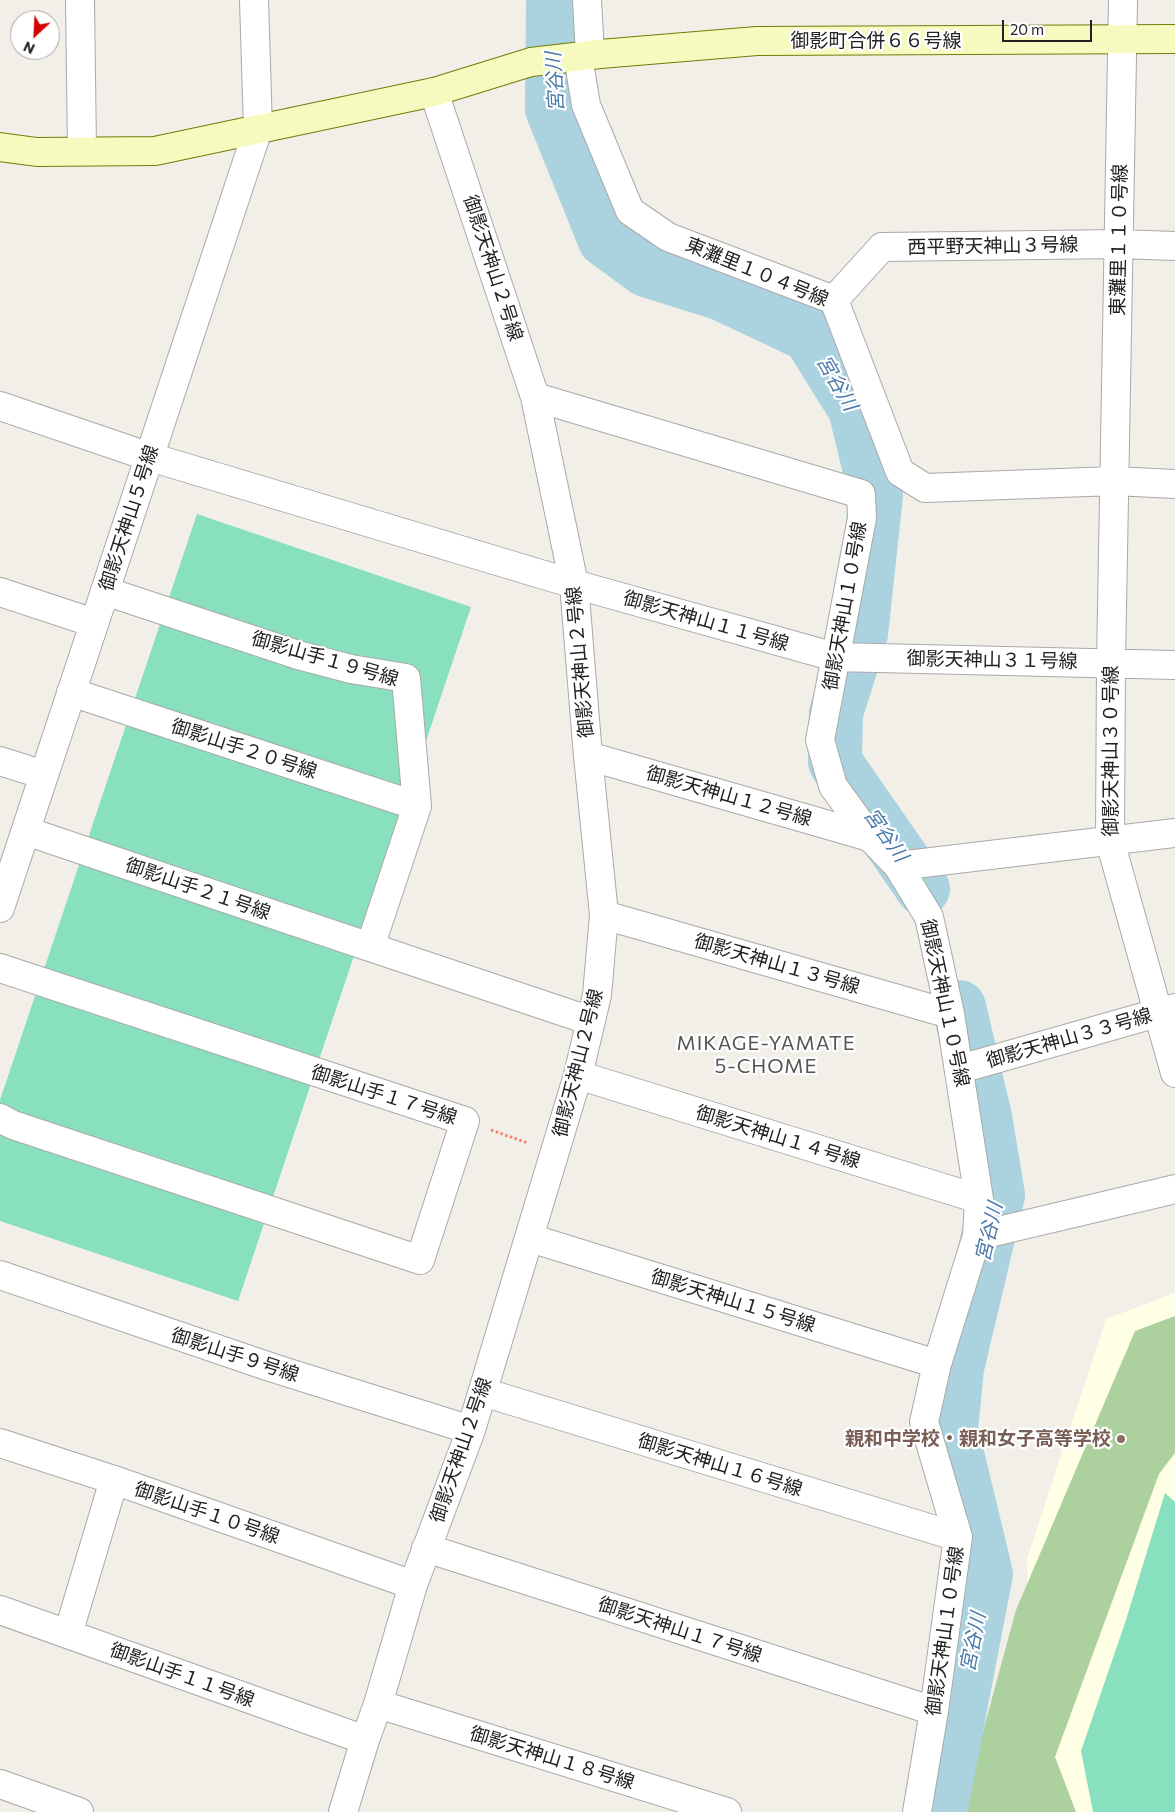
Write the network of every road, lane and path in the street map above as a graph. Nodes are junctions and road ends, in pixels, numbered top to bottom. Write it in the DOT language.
graph roads {
  1 [pos="80,0"];
  2 [pos="254,0"];
  3 [pos="587,0"];
  4 [pos="1123,0"];
  5 [pos="1122,39"];
  6 [pos="1175,39"];
  7 [pos="584,56"];
  8 [pos="434,92"];
  9 [pos="258,129"];
  10 [pos="0,147"];
  11 [pos="82,152"];
  12 [pos="1119,244"];
  13 [pos="1175,246"];
  14 [pos="834,300"];
  15 [pos="535,397"];
  16 [pos="0,406"];
  17 [pos="150,457"];
  18 [pos="1114,480"];
  19 [pos="1175,484"];
  20 [pos="574,584"];
  21 [pos="105,591"];
  22 [pos="0,592"];
  23 [pos="94,623"];
  24 [pos="837,657"];
  25 [pos="1111,663"];
  26 [pos="1175,665"];
  27 [pos="71,692"];
  28 [pos="588,756"];
  29 [pos="0,761"];
  30 [pos="44,776"];
  31 [pos="417,806"];
  32 [pos="26,831"];
  33 [pos="1175,833"];
  34 [pos="870,837"];
  35 [pos="1110,841"];
  36 [pos="900,866"];
  37 [pos="0,908"];
  38 [pos="604,914"];
  39 [pos="370,947"];
  40 [pos="0,968"];
  41 [pos="1166,1011"];
  42 [pos="950,1014"];
  43 [pos="591,1021"];
  44 [pos="961,1068"];
  45 [pos="1175,1073"];
  46 [pos="578,1075"];
  47 [pos="0,1118"];
  48 [pos="465,1121"];
  49 [pos="555,1152"];
  50 [pos="1175,1189"];
  51 [pos="979,1199"];
  52 [pos="979,1236"];
  53 [pos="530,1238"];
  54 [pos="0,1276"];
  55 [pos="937,1364"];
  56 [pos="483,1392"];
  57 [pos="471,1430"];
  58 [pos="0,1443"];
  59 [pos="114,1480"];
  60 [pos="958,1537"];
  61 [pos="426,1548"];
  62 [pos="413,1585"];
  63 [pos="0,1610"];
  64 [pos="68,1634"];
  65 [pos="378,1704"];
  66 [pos="934,1711"];
  67 [pos="365,1740"];
  68 [pos="0,1784"];
  69 [pos="79,1812"];
  70 [pos="344,1812"];
  71 [pos="727,1812"];
  72 [pos="918,1812"];
  1 -- 11 [label="street"];
  2 -- 9 [label="street"];
  3 -- 7 [label="street, 東灘里１０４号線"];
  4 -- 5 [label="street, 東灘里１１０号線"];
  5 -- 6 [label="street, 御影町合併６６号線"];
  5 -- 7 [label="street, 御影町合併６６号線"];
  5 -- 12 [label="street, 東灘里１１０号線"];
  7 -- 8 [label="street, 御影町合併６６号線"];
  7 -- 14 [label="street, 東灘里１０４号線"];
  8 -- 9 [label="street, 御影町合併６６号線"];
  8 -- 15 [label="street, 御影天神山２号線"];
  9 -- 11 [label="street, 御影町合併６６号線"];
  9 -- 17 [label="street, 御影天神山５号線"];
  10 -- 11 [label="street, 御影町合併６６号線"];
  12 -- 13 [label="street, 西平野天神山３号線"];
  12 -- 14 [label="street, 西平野天神山３号線"];
  12 -- 18 [label="street, 東灘里１１０号線"];
  14 -- 18 [label="street, 東灘里１０４号線"];
  15 -- 20 [label="street, 御影天神山２号線"];
  15 -- 24 [label="street, 御影天神山１０号線"];
  16 -- 17 [label="street, 御影天神山１１号線"];
  17 -- 20 [label="street, 御影天神山１１号線"];
  17 -- 21 [label="street, 御影天神山５号線"];
  18 -- 19 [label="street, 東灘里１０４号線"];
  18 -- 25 [label="street, 御影天神山３０号線"];
  20 -- 24 [label="street, 御影天神山１１号線"];
  20 -- 28 [label="street, 御影天神山２号線"];
  21 -- 23 [label="street, 御影天神山５号線"];
  21 -- 31 [label="street, 御影山手１９号線"];
  22 -- 23 [label="street"];
  23 -- 27 [label="street, 御影天神山５号線"];
  24 -- 25 [label="street, 御影天神山３１号線"];
  24 -- 34 [label="street, 御影天神山１０号線"];
  25 -- 26 [label="street, 御影天神山３１号線"];
  25 -- 35 [label="street, 御影天神山３０号線"];
  27 -- 30 [label="street, 御影天神山５号線"];
  27 -- 31 [label="street, 御影山手２０号線"];
  28 -- 34 [label="street, 御影天神山１２号線"];
  28 -- 38 [label="street, 御影天神山２号線"];
  29 -- 30 [label="street"];
  30 -- 32 [label="street, 御影天神山５号線"];
  31 -- 39 [label="street, 御影山手１９号線"];
  32 -- 37 [label="street, 御影天神山５号線"];
  32 -- 39 [label="street, 御影山手２１号線"];
  33 -- 35 [label="street"];
  34 -- 36 [label="street, 御影天神山１０号線"];
  35 -- 36 [label="street"];
  35 -- 41 [label="street, 御影天神山３０号線"];
  36 -- 42 [label="street, 御影天神山１０号線"];
  38 -- 42 [label="street, 御影天神山１３号線"];
  38 -- 43 [label="street, 御影天神山２号線"];
  39 -- 43 [label="street"];
  40 -- 48 [label="street, 御影山手１７号線"];
  41 -- 44 [label="street, 御影天神山３３号線"];
  41 -- 45 [label="street, 御影天神山３０号線"];
  42 -- 44 [label="street, 御影天神山１０号線"];
  43 -- 46 [label="street, 御影天神山２号線"];
  44 -- 51 [label="street, 御影天神山１０号線"];
  46 -- 49 [label="street, 御影天神山２号線"];
  46 -- 51 [label="street, 御影天神山１４号線"];
  47 -- 48 [label="street, 御影山手１７号線"];
  48 -- 49 [label="path"];
  49 -- 53 [label="street, 御影天神山２号線"];
  50 -- 52 [label="street"];
  51 -- 52 [label="street, 御影天神山１０号線"];
  52 -- 55 [label="street, 御影天神山１０号線"];
  53 -- 55 [label="street, 御影天神山１５号線"];
  53 -- 56 [label="street, 御影天神山２号線"];
  54 -- 57 [label="street, 御影山手９号線"];
  55 -- 60 [label="street, 御影天神山１０号線"];
  56 -- 57 [label="street, 御影天神山２号線"];
  56 -- 60 [label="street, 御影天神山１６号線"];
  57 -- 61 [label="street, 御影天神山２号線"];
  58 -- 59 [label="street, 御影山手１０号線"];
  59 -- 62 [label="street, 御影山手１０号線"];
  59 -- 64 [label="street"];
  60 -- 66 [label="street, 御影天神山１０号線"];
  61 -- 62 [label="street, 御影天神山２号線"];
  61 -- 66 [label="street, 御影天神山１７号線"];
  62 -- 65 [label="street, 御影天神山２号線"];
  63 -- 64 [label="street, 御影山手１１号線"];
  64 -- 67 [label="street, 御影山手１１号線"];
  65 -- 67 [label="street, 御影天神山２号線"];
  65 -- 71 [label="street, 御影天神山１８号線"];
  66 -- 72 [label="street, 御影天神山１０号線"];
  67 -- 70 [label="street, 御影天神山２号線"];
  68 -- 69 [label="street"];
}
